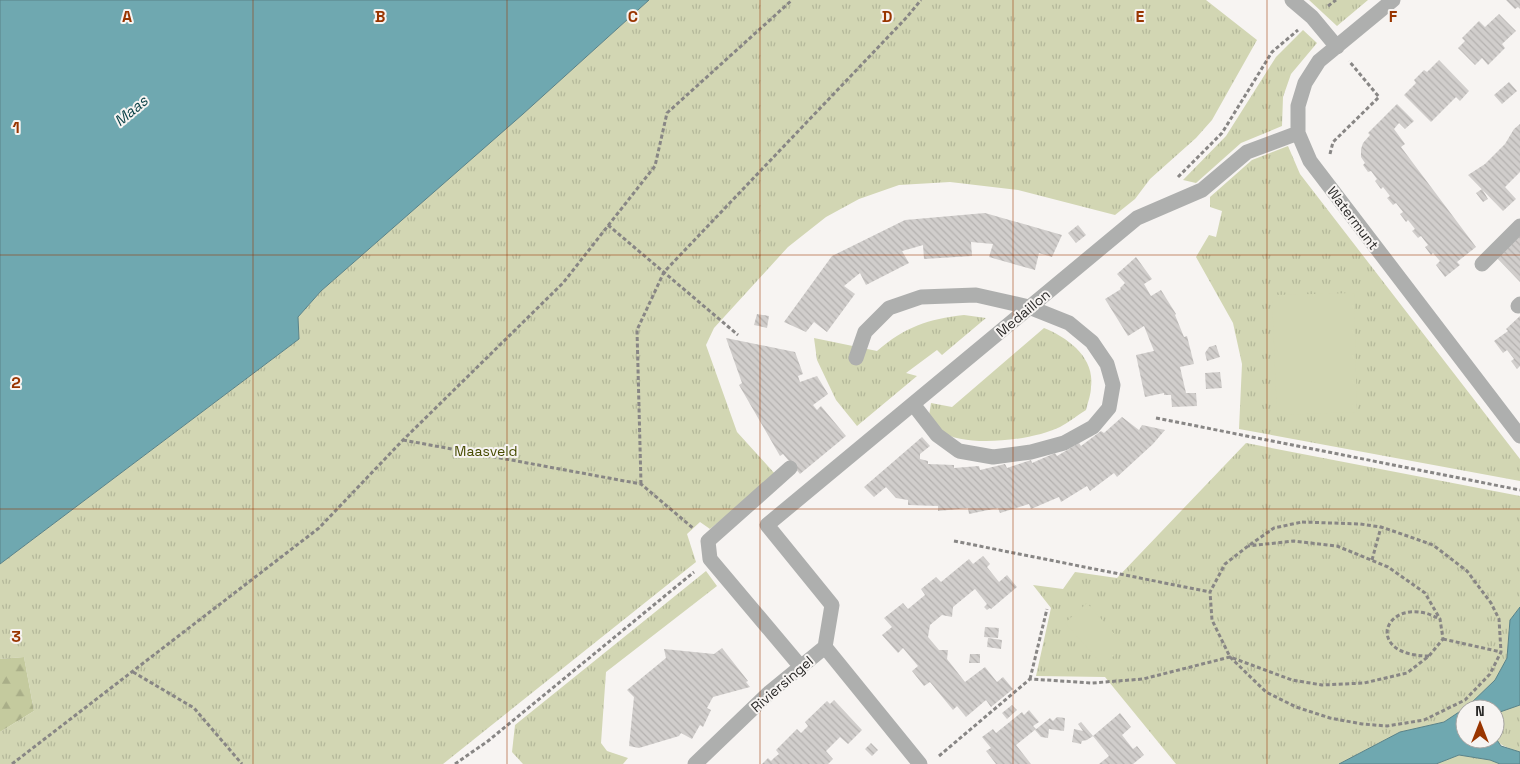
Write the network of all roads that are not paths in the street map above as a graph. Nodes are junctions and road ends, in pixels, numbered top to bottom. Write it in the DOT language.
graph roads {
  1 [pos="1292,0"];
  2 [pos="1393,0"];
  3 [pos="1337,47"];
  4 [pos="1298,133"];
  5 [pos="1520,226"];
  6 [pos="1482,264"];
  7 [pos="1029,307"];
  8 [pos="856,358"];
  9 [pos="913,404"];
  10 [pos="1520,436"];
  11 [pos="790,468"];
  12 [pos="825,647"];
  13 [pos="801,666"];
  14 [pos="695,764"];
  15 [pos="920,764"];
  1 -- 3 [label="street"];
  2 -- 3 [label="street, Watermunt"];
  3 -- 4 [label="street, Watermunt"];
  4 -- 7 [label="street, Medaillon"];
  4 -- 10 [label="street, Watermunt"];
  5 -- 6 [label="street"];
  7 -- 8 [label="street"];
  7 -- 9 [label="street, Medaillon"];
  7 -- 9 [label="street"];
  9 -- 12 [label="street, Medaillon"];
  11 -- 13 [label="street"];
  12 -- 13 [label="street, Riviersingel"];
  12 -- 15 [label="street, Riviersingel"];
  13 -- 14 [label="street, Riviersingel"];
}
